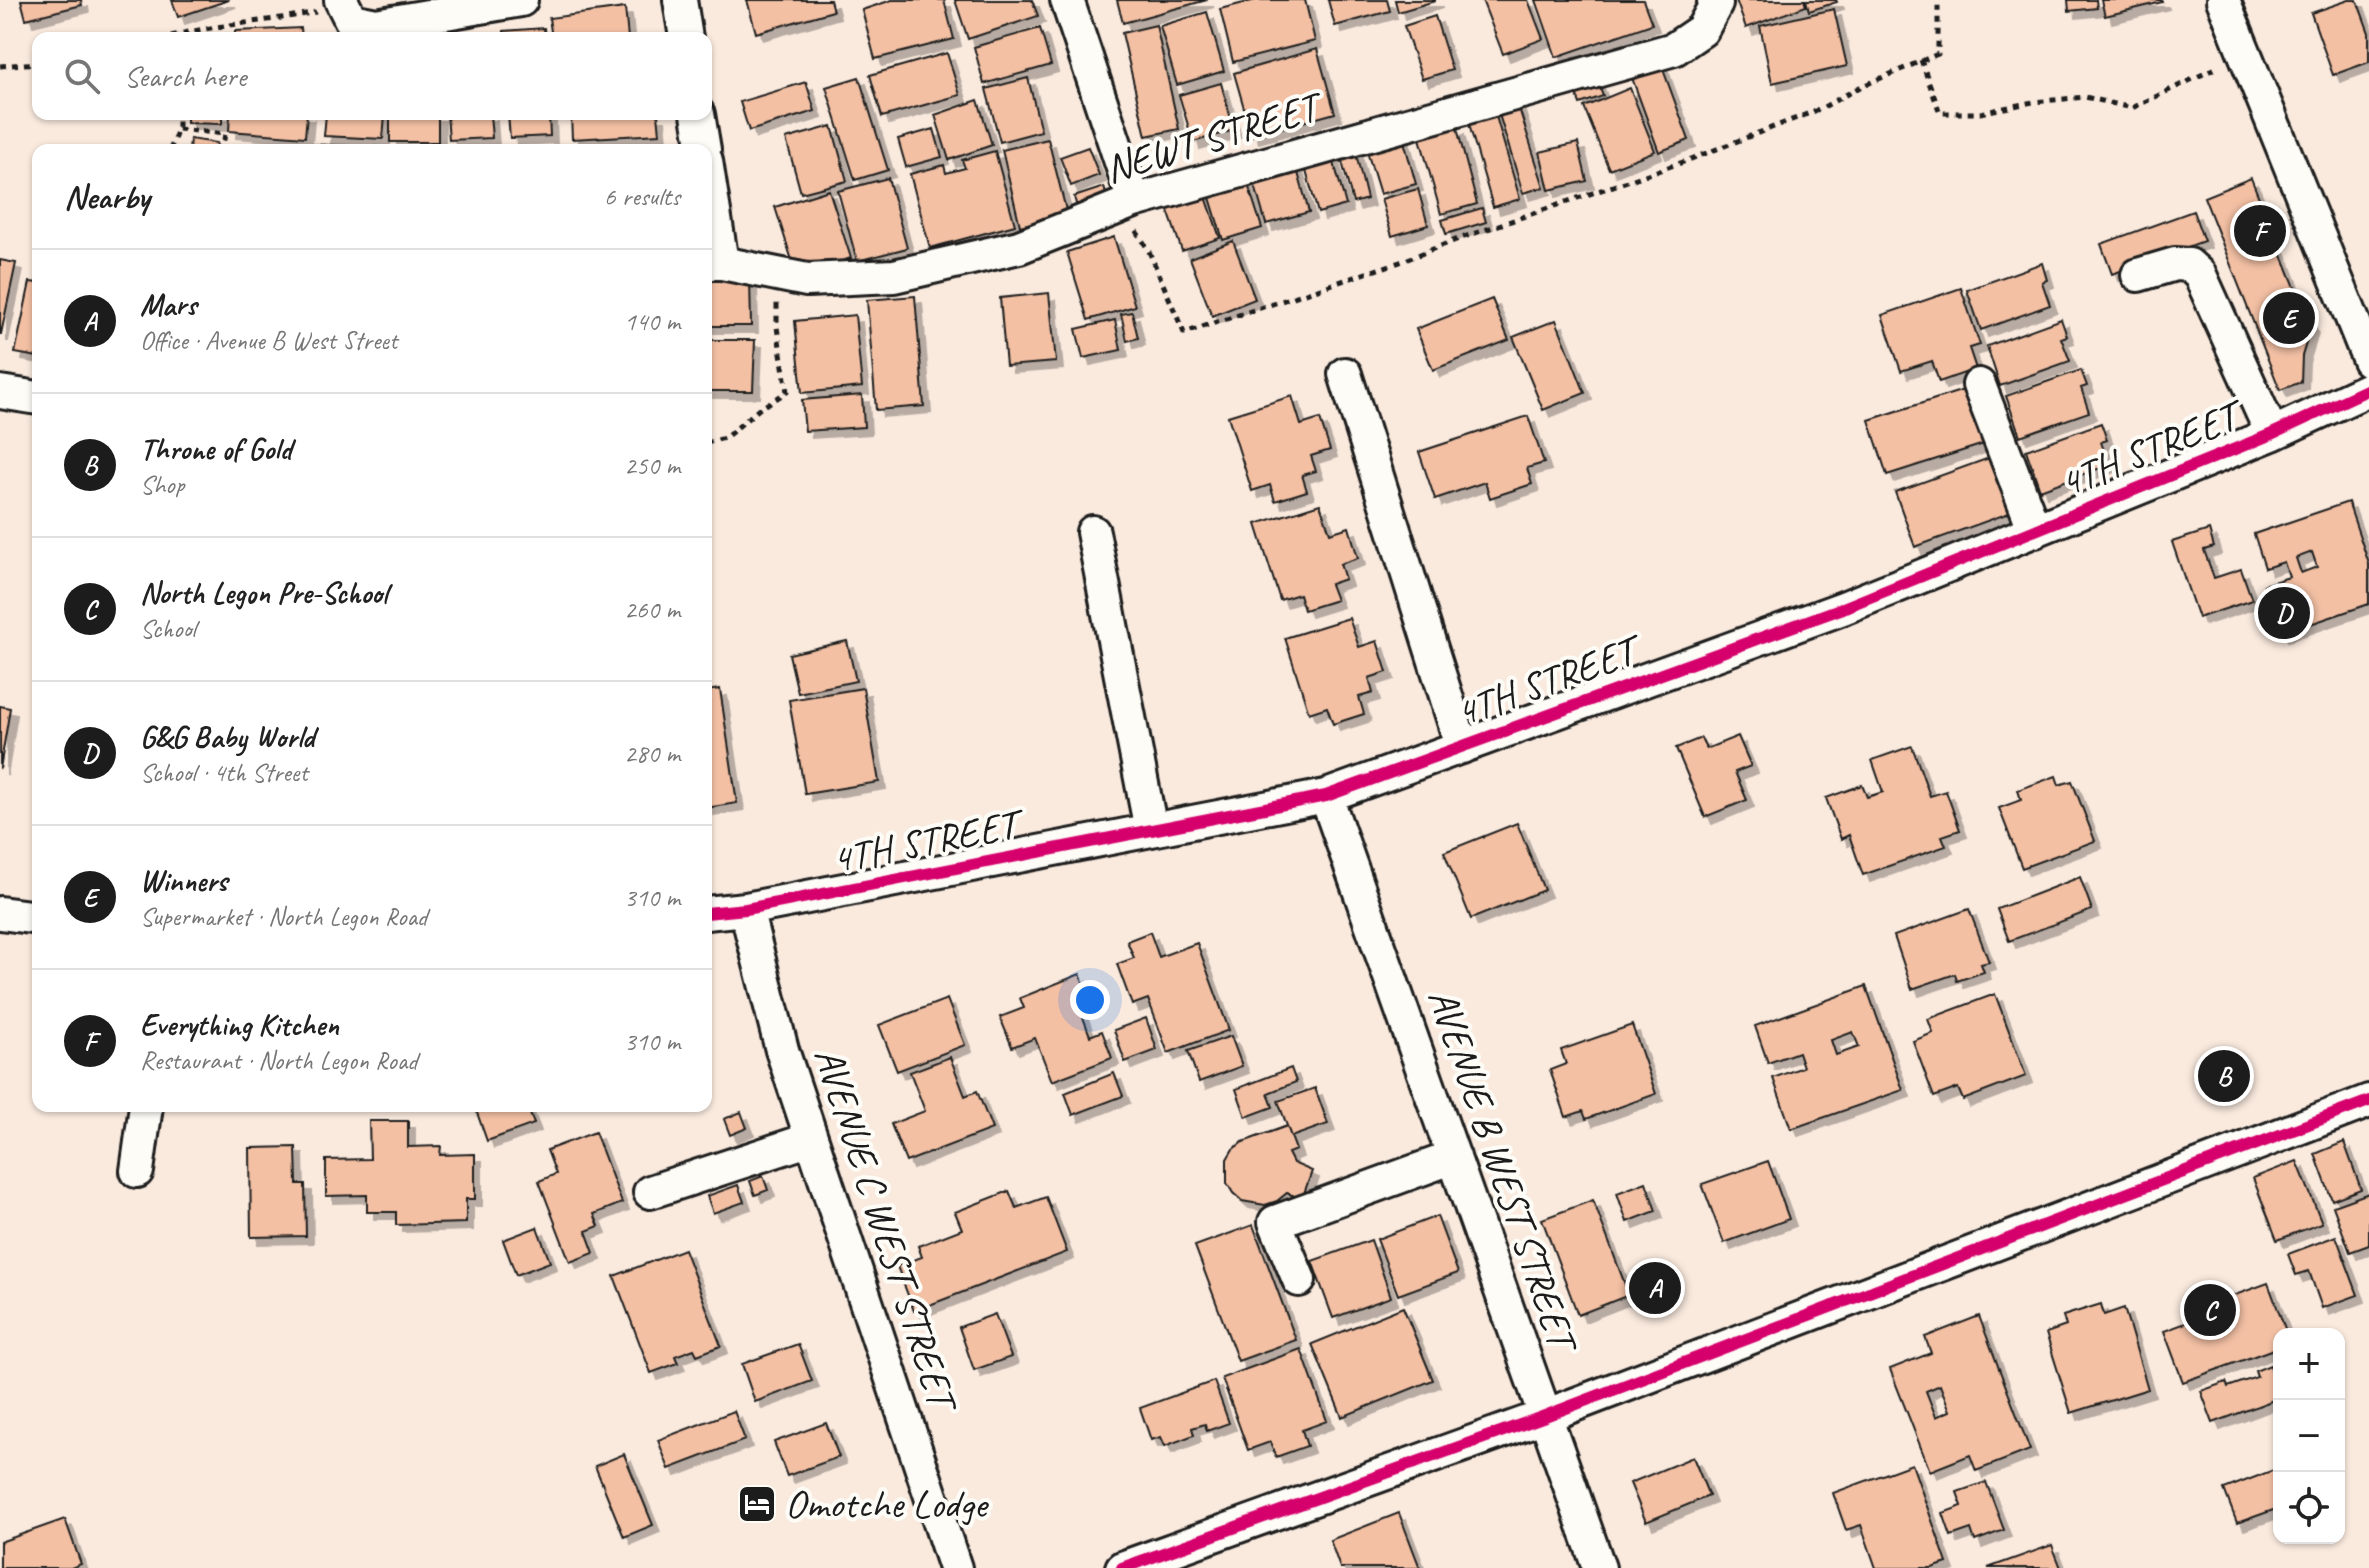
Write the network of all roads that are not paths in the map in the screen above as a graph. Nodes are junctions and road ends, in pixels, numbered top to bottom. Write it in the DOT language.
graph roads {
  1 [pos="521,0"];
  2 [pos="680,0"];
  3 [pos="1067,0"];
  4 [pos="2223,0"];
  5 [pos="1715,2"];
  6 [pos="346,10"];
  7 [pos="685,32"];
  8 [pos="699,120"];
  9 [pos="703,144"];
  10 [pos="1127,204"];
  11 [pos="712,238"];
  12 [pos="714,263"];
  13 [pos="2138,275"];
  14 [pos="2369,360"];
  15 [pos="1345,374"];
  16 [pos="1979,385"];
  17 [pos="2369,389"];
  18 [pos="0,392"];
  19 [pos="32,397"];
  20 [pos="2272,434"];
  21 [pos="2035,531"];
  22 [pos="1093,532"];
  23 [pos="1462,747"];
  24 [pos="1326,796"];
  25 [pos="1151,830"];
  26 [pos="746,909"];
  27 [pos="712,912"];
  28 [pos="0,913"];
  29 [pos="32,917"];
  30 [pos="2369,1101"];
  31 [pos="145,1112"];
  32 [pos="811,1139"];
  33 [pos="1454,1157"];
  34 [pos="137,1171"];
  35 [pos="650,1192"];
  36 [pos="1299,1280"];
  37 [pos="1545,1416"];
  38 [pos="955,1568"];
  39 [pos="1122,1568"];
  40 [pos="1599,1568"];
  1 -- 6 [label="street"];
  2 -- 7 [label="street"];
  3 -- 10 [label="street"];
  4 -- 14 [label="street"];
  5 -- 10 [label="street, NEWT STREET"];
  8 -- 9 [label="street"];
  10 -- 12 [label="street, NEWT STREET"];
  11 -- 12 [label="street"];
  13 -- 20 [label="street"];
  15 -- 23 [label="street"];
  16 -- 21 [label="street"];
  17 -- 20 [label="street, 4TH STREET"];
  18 -- 19 [label="street"];
  20 -- 21 [label="street, 4TH STREET"];
  21 -- 23 [label="street, 4TH STREET"];
  22 -- 25 [label="street"];
  23 -- 24 [label="street, 4TH STREET"];
  24 -- 25 [label="street, 4TH STREET"];
  24 -- 33 [label="street, AVENUE B WEST STREET"];
  25 -- 26 [label="street, 4TH STREET"];
  26 -- 27 [label="street, 4TH STREET"];
  26 -- 32 [label="street, AVENUE C WEST STREET"];
  28 -- 29 [label="street"];
  30 -- 37 [label="street"];
  31 -- 34 [label="street"];
  32 -- 35 [label="street"];
  32 -- 38 [label="street, AVENUE C WEST STREET"];
  33 -- 36 [label="street"];
  33 -- 37 [label="street, AVENUE B WEST STREET"];
  37 -- 39 [label="street"];
  37 -- 40 [label="street, AVENUE B WEST STREET"];
}
